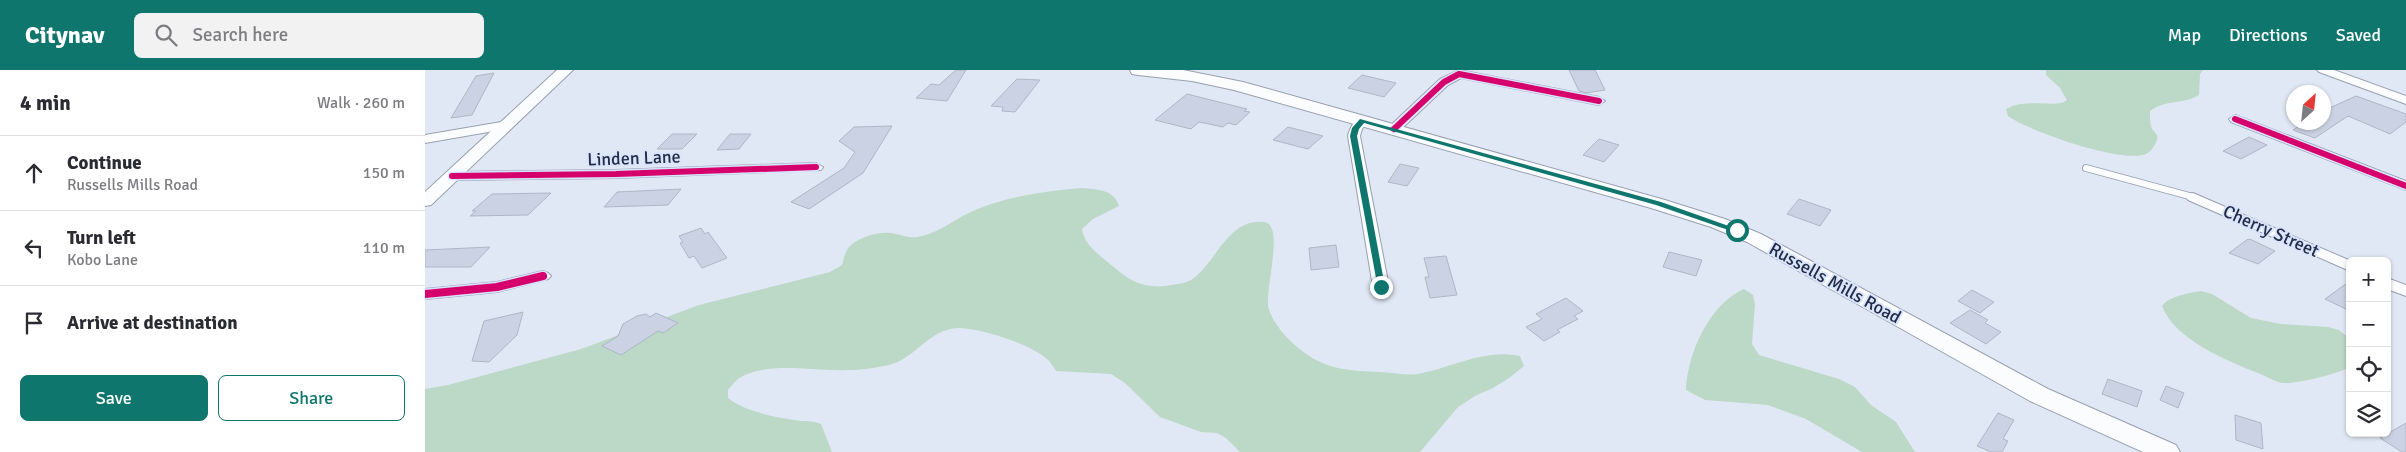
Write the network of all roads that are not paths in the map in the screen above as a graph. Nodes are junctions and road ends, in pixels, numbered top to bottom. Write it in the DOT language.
graph roads {
  1 [pos="566,70"];
  2 [pos="1138,70"];
  3 [pos="2323,70"];
  4 [pos="2406,100"];
  5 [pos="1599,101"];
  6 [pos="2235,119"];
  7 [pos="1363,120"];
  8 [pos="507,125"];
  9 [pos="1394,129"];
  10 [pos="425,139"];
  11 [pos="816,167"];
  12 [pos="2086,168"];
  13 [pos="452,176"];
  14 [pos="2406,186"];
  15 [pos="2193,197"];
  16 [pos="425,201"];
  17 [pos="2346,264"];
  18 [pos="543,276"];
  19 [pos="2391,285"];
  20 [pos="1381,287"];
  21 [pos="2406,292"];
  22 [pos="425,294"];
  23 [pos="2167,452"];
  1 -- 8 [label="street"];
  2 -- 7 [label="main road, Russells Mills Road"];
  3 -- 4 [label="street"];
  5 -- 9 [label="street"];
  6 -- 14 [label="street"];
  7 -- 9 [label="main road, Russells Mills Road"];
  7 -- 20 [label="street"];
  8 -- 10 [label="street"];
  8 -- 13 [label="street"];
  9 -- 23 [label="main road, Russells Mills Road"];
  11 -- 13 [label="street, Linden Lane"];
  12 -- 15 [label="lane"];
  13 -- 16 [label="street"];
  15 -- 17 [label="street, Cherry Street"];
  18 -- 22 [label="street"];
  19 -- 21 [label="street"];
}
